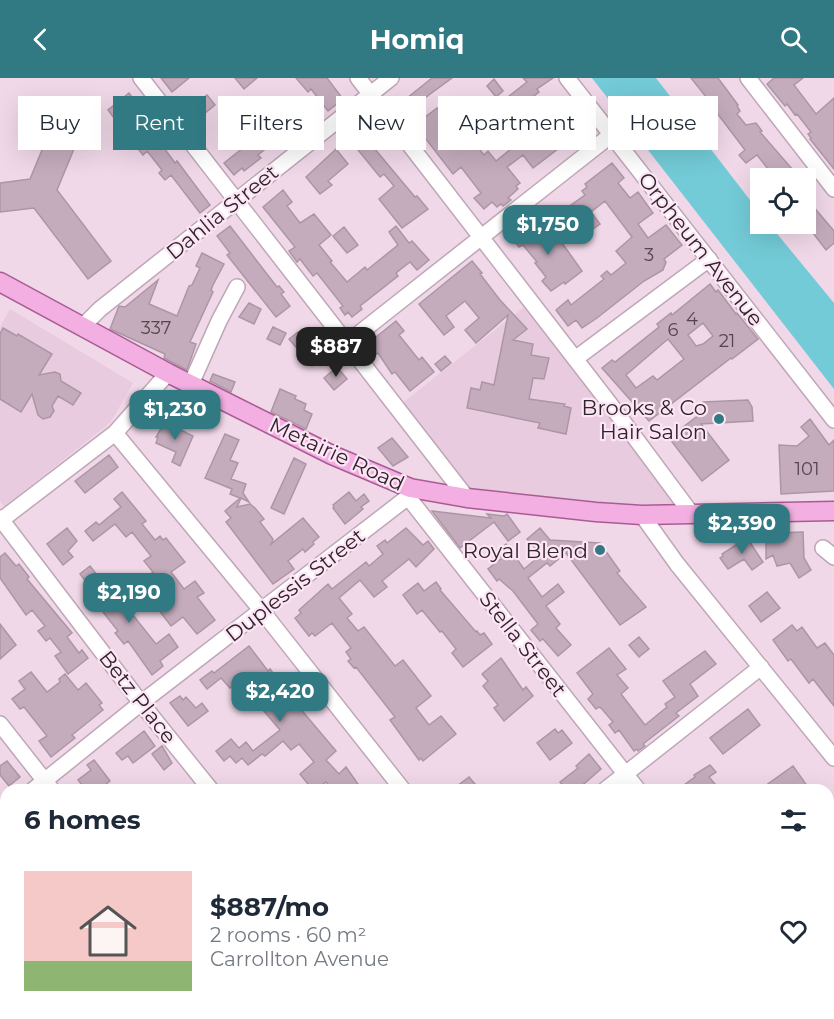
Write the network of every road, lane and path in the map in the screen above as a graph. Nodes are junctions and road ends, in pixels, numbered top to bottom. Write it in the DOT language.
graph roads {
  1 [pos="141,78"];
  2 [pos="358,78"];
  3 [pos="391,78"];
  4 [pos="567,78"];
  5 [pos="748,78"];
  6 [pos="370,94"];
  7 [pos="608,131"];
  8 [pos="608,137"];
  9 [pos="623,150"];
  10 [pos="834,189"];
  11 [pos="236,201"];
  12 [pos="481,238"];
  13 [pos="709,259"];
  14 [pos="0,282"];
  15 [pos="237,287"];
  16 [pos="83,326"];
  17 [pos="347,343"];
  18 [pos="575,359"];
  19 [pos="168,373"];
  20 [pos="191,384"];
  21 [pos="834,420"];
  22 [pos="115,433"];
  23 [pos="409,492"];
  24 [pos="467,498"];
  25 [pos="834,509"];
  26 [pos="691,513"];
  27 [pos="642,515"];
  28 [pos="0,520"];
  29 [pos="262,611"];
  30 [pos="761,667"];
  31 [pos="141,703"];
  32 [pos="0,724"];
  33 [pos="834,758"];
  34 [pos="625,774"];
  35 [pos="41,784"];
  36 [pos="46,784"];
  37 [pos="206,784"];
  38 [pos="398,784"];
  39 [pos="612,784"];
  40 [pos="633,784"];
  1 -- 11 [label="street"];
  2 -- 6 [label="street"];
  3 -- 6 [label="street, Dahlia Street"];
  4 -- 7 [label="street, Orpheum Avenue"];
  5 -- 10 [label="street"];
  6 -- 11 [label="street, Dahlia Street"];
  6 -- 12 [label="street"];
  8 -- 12 [label="street"];
  9 -- 13 [label="street, Orpheum Avenue"];
  11 -- 16 [label="street, Dahlia Street"];
  11 -- 17 [label="street"];
  12 -- 17 [label="street"];
  12 -- 18 [label="street"];
  13 -- 18 [label="street"];
  13 -- 21 [label="street, Orpheum Avenue"];
  14 -- 16 [label="main road, Metairie Road"];
  15 -- 20 [label="street"];
  16 -- 19 [label="main road, Metairie Road"];
  17 -- 24 [label="street"];
  18 -- 26 [label="street"];
  19 -- 20 [label="main road, Metairie Road"];
  19 -- 22 [label="street"];
  20 -- 23 [label="main road, Metairie Road"];
  22 -- 28 [label="street"];
  22 -- 29 [label="street"];
  23 -- 24 [label="main road, Metairie Road"];
  23 -- 29 [label="street, Duplessis Street"];
  23 -- 34 [label="street, Stella Street"];
  24 -- 27 [label="main road, Metairie Road"];
  25 -- 26 [label="main road, Metairie Road"];
  26 -- 27 [label="main road, Metairie Road"];
  27 -- 30 [label="street"];
  28 -- 31 [label="street, Betz Place"];
  29 -- 31 [label="street, Duplessis Street"];
  29 -- 38 [label="street"];
  30 -- 33 [label="street"];
  30 -- 34 [label="street"];
  31 -- 36 [label="street, Duplessis Street"];
  31 -- 37 [label="street, Betz Place"];
  32 -- 35 [label="street"];
  34 -- 39 [label="street"];
  34 -- 40 [label="street, Stella Street"];
}
